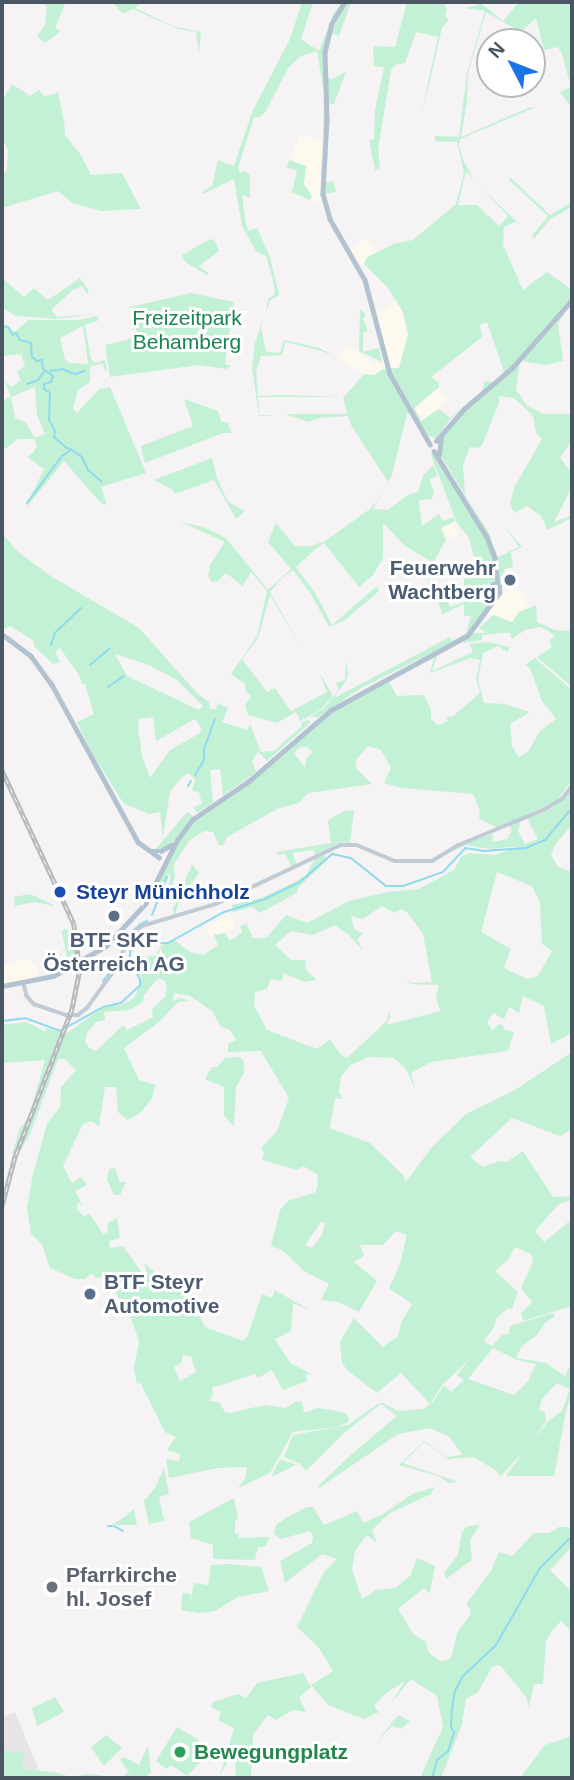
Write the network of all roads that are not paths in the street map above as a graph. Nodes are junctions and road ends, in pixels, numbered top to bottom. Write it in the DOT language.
graph roads {
  1 [pos="345,2"];
  2 [pos="572,300"];
  3 [pos="435,445"];
  4 [pos="496,586"];
  5 [pos="494,595"];
  6 [pos="2,634"];
  7 [pos="572,786"];
  8 [pos="163,855"];
  9 [pos="24,984"];
  10 [pos="2,988"];
  1 -- 3 [label="main road"];
  2 -- 3 [label="main road"];
  3 -- 4 [label="main road"];
  4 -- 5 [label="main road"];
  4 -- 5 [label="main road"];
  5 -- 8 [label="main road"];
  6 -- 8 [label="main road"];
  7 -- 9 [label="main road"];
  8 -- 9 [label="main road"];
  9 -- 10 [label="main road"];
}
